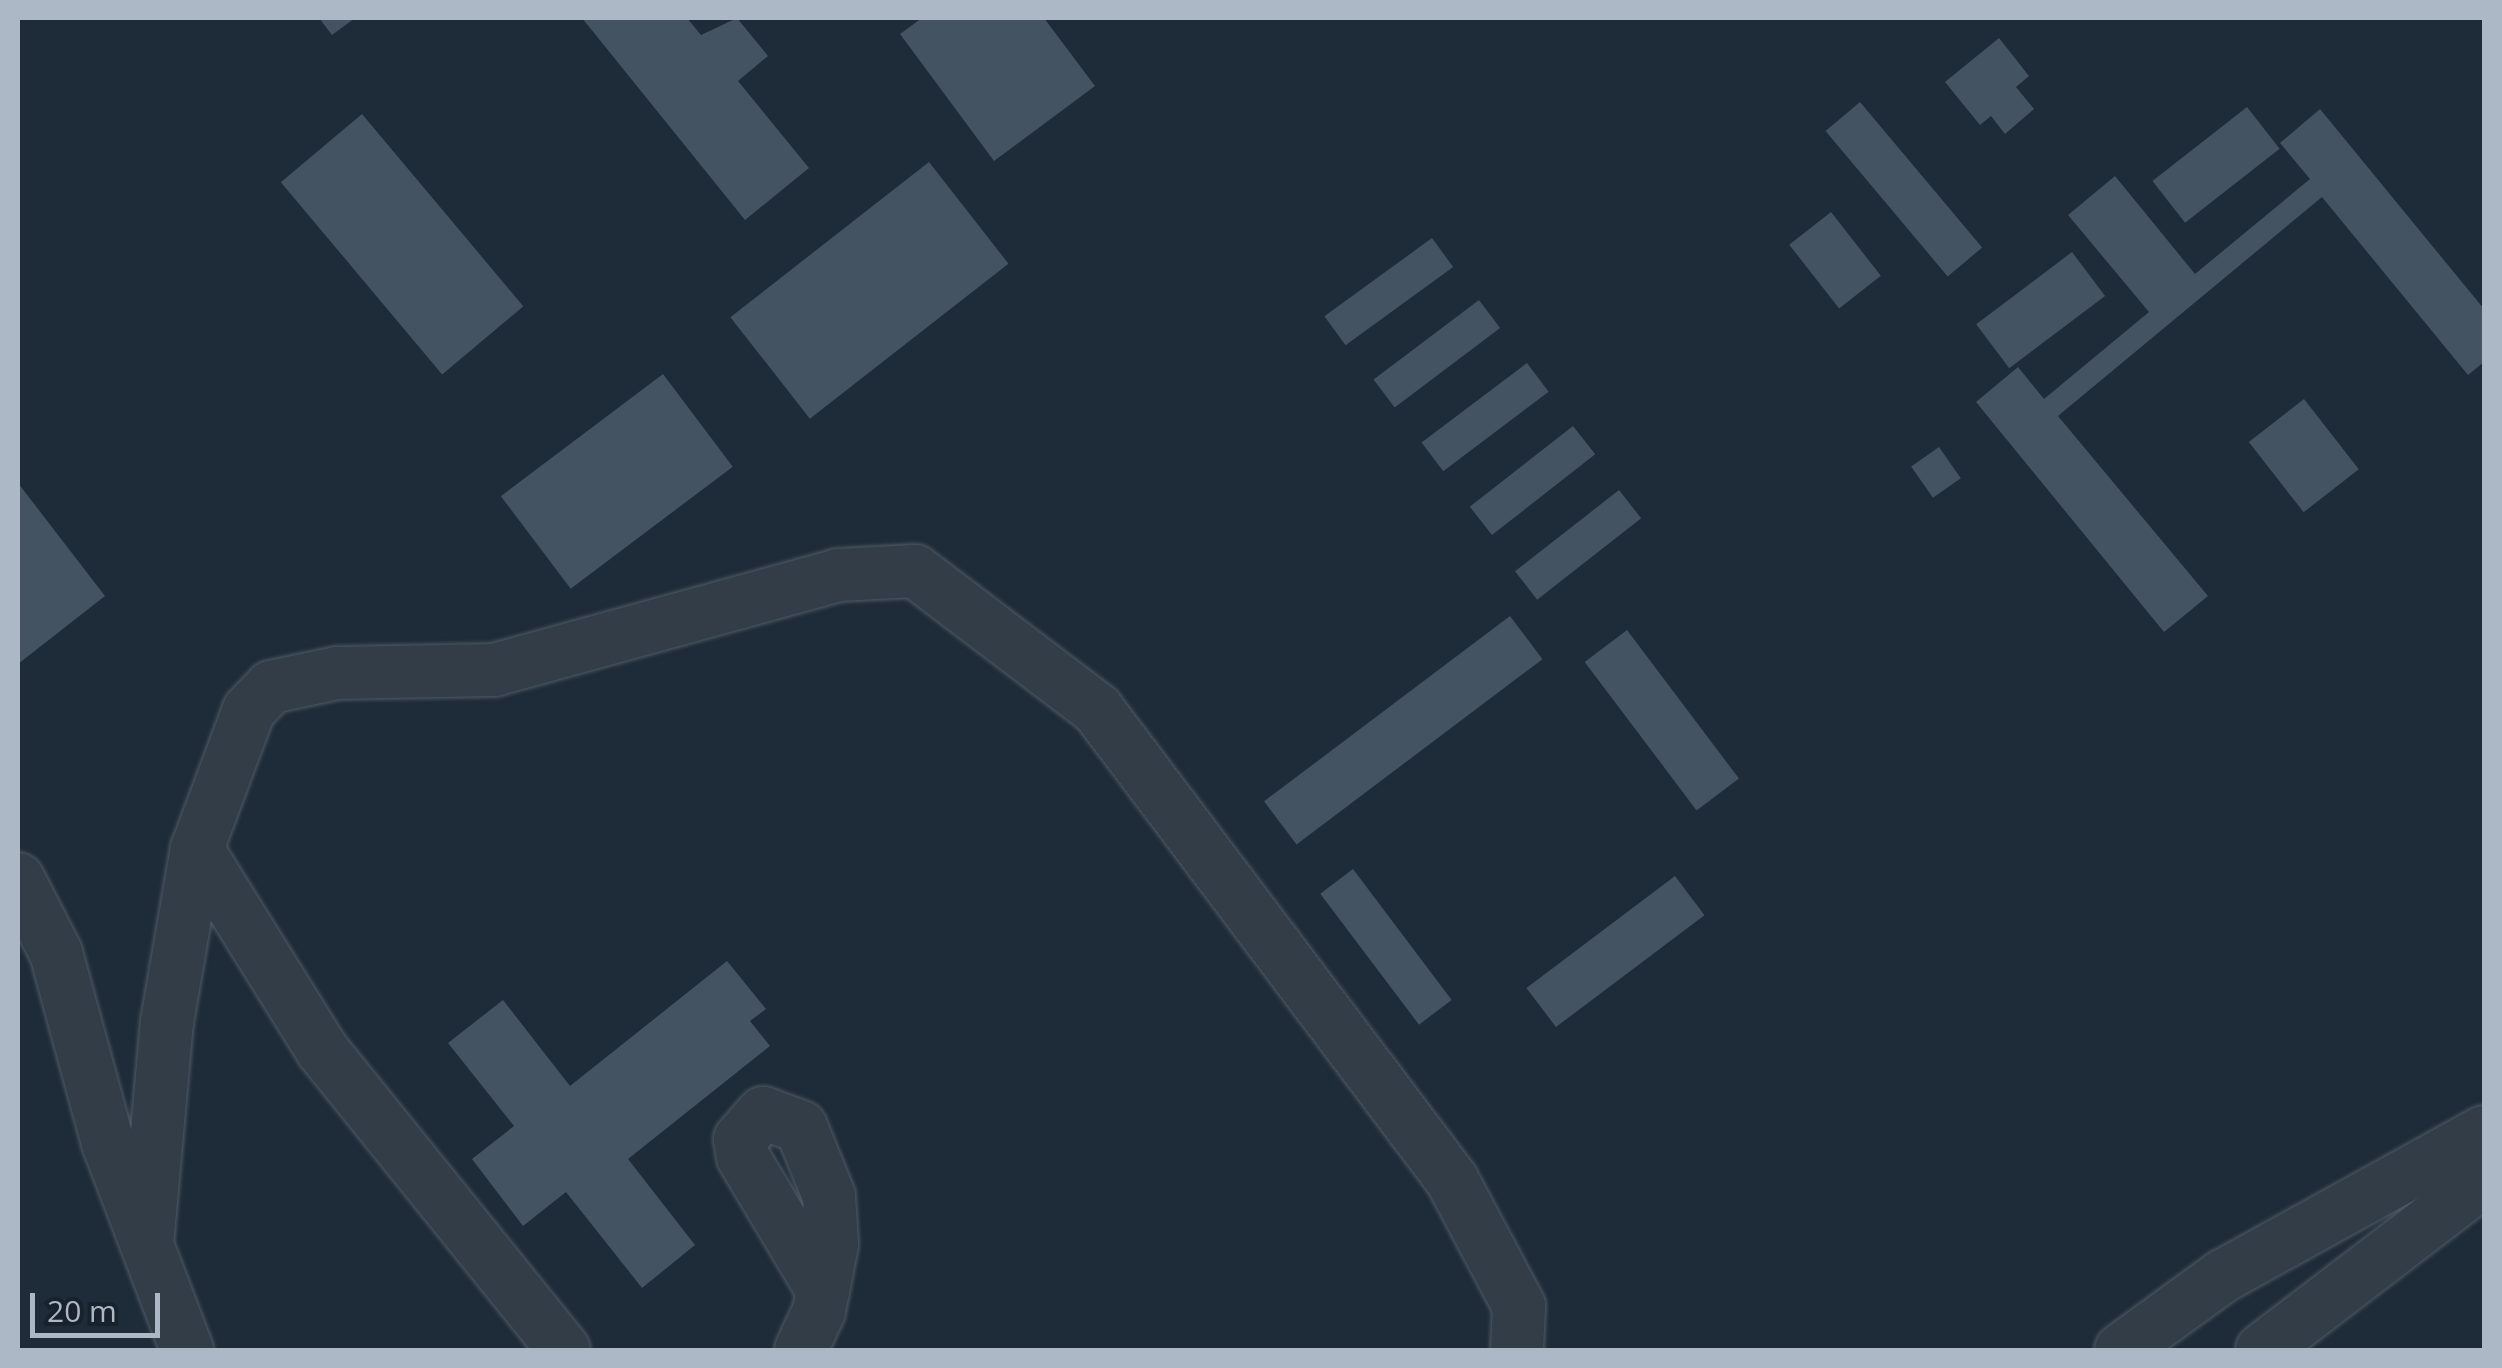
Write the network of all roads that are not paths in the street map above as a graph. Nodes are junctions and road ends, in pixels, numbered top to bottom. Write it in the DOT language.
graph roads {
  1 [pos="197,850"];
  2 [pos="18,879"];
  3 [pos="2484,1132"];
  4 [pos="2484,1180"];
  5 [pos="147,1246"];
  6 [pos="823,1292"];
  7 [pos="187,1350"];
  8 [pos="564,1350"];
  9 [pos="800,1350"];
  10 [pos="1517,1350"];
  11 [pos="2122,1350"];
  12 [pos="2262,1350"];
  1 -- 5 [label="street"];
  1 -- 8 [label="street"];
  1 -- 10 [label="street"];
  2 -- 5 [label="street"];
  3 -- 11 [label="street"];
  4 -- 12 [label="street"];
  5 -- 7 [label="street"];
  6 -- 9 [label="street"];
}
